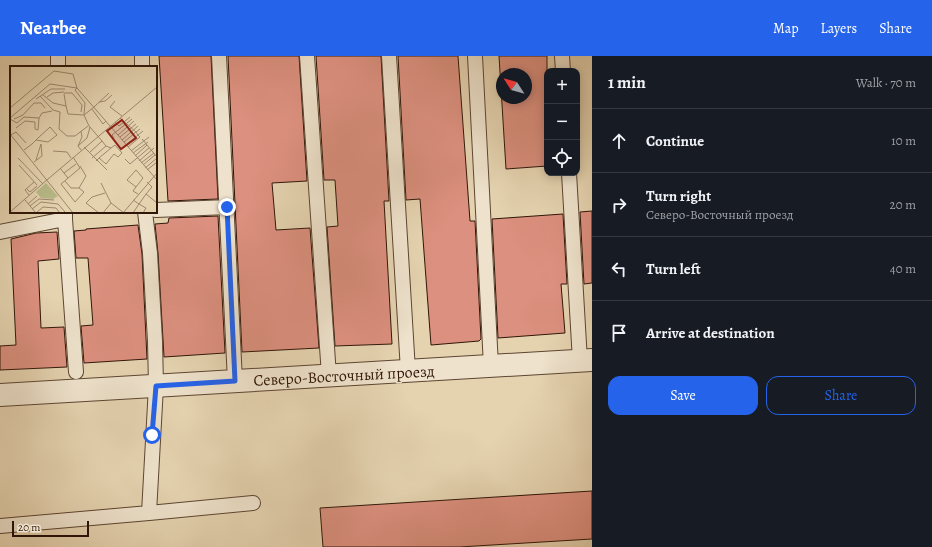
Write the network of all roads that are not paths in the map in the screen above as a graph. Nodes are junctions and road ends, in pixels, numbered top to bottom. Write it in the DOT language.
graph roads {
  1 [pos="219,56"];
  2 [pos="307,56"];
  3 [pos="390,56"];
  4 [pos="475,56"];
  5 [pos="562,56"];
  6 [pos="563,68"];
  7 [pos="569,176"];
  8 [pos="227,207"];
  9 [pos="157,210"];
  10 [pos="145,213"];
  11 [pos="65,215"];
  12 [pos="0,232"];
  13 [pos="586,360"];
  14 [pos="491,366"];
  15 [pos="408,371"];
  16 [pos="76,372"];
  17 [pos="329,376"];
  18 [pos="235,381"];
  19 [pos="156,386"];
  20 [pos="0,395"];
  21 [pos="253,504"];
  22 [pos="149,513"];
  23 [pos="0,526"];
  1 -- 8 [label="lane"];
  2 -- 17 [label="lane"];
  3 -- 15 [label="lane"];
  4 -- 14 [label="lane"];
  5 -- 6 [label="lane"];
  7 -- 13 [label="lane"];
  8 -- 9 [label="lane"];
  8 -- 18 [label="lane"];
  10 -- 19 [label="lane"];
  11 -- 12 [label="lane"];
  11 -- 16 [label="lane"];
  13 -- 14 [label="street, Северо-Восточный проезд"];
  14 -- 15 [label="street, Северо-Восточный проезд"];
  15 -- 17 [label="street, Северо-Восточный проезд"];
  17 -- 18 [label="street, Северо-Восточный проезд"];
  18 -- 19 [label="street, Северо-Восточный проезд"];
  19 -- 20 [label="street, Северо-Восточный проезд"];
  19 -- 22 [label="lane"];
  21 -- 22 [label="lane"];
  22 -- 23 [label="lane"];
}
